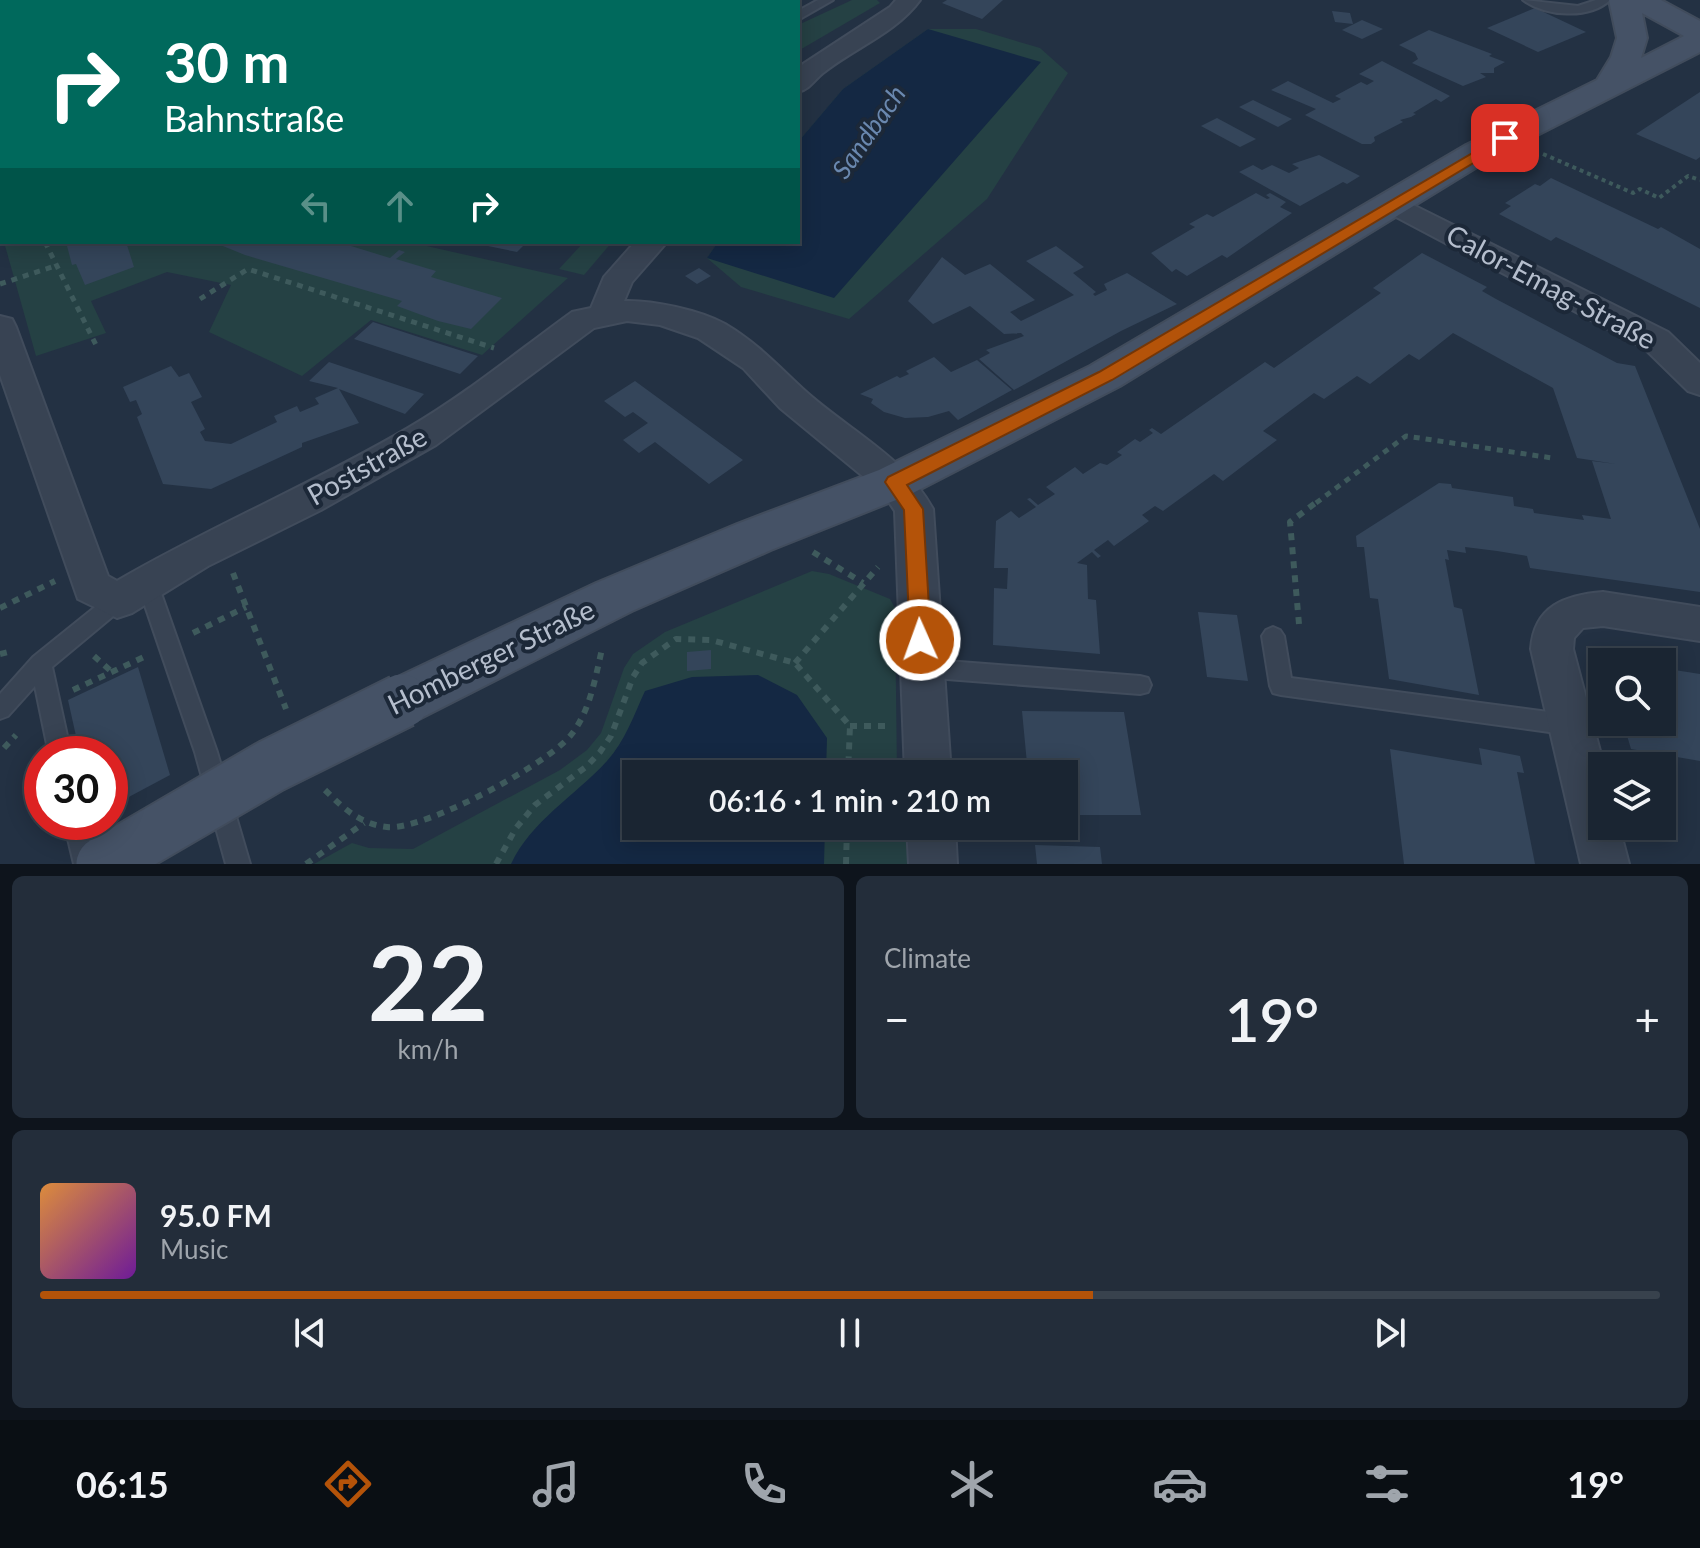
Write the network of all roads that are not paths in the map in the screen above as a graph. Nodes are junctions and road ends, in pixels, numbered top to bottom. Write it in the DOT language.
graph roads {
  1 [pos="827,0"];
  2 [pos="908,0"];
  3 [pos="1529,0"];
  4 [pos="1604,0"];
  5 [pos="1623,0"];
  6 [pos="1640,0"];
  7 [pos="1661,0"];
  8 [pos="1700,6"];
  9 [pos="800,15"];
  10 [pos="1700,33"];
  11 [pos="1700,40"];
  12 [pos="1700,66"];
  13 [pos="800,82"];
  14 [pos="1606,90"];
  15 [pos="1393,204"];
  16 [pos="650,244"];
  17 [pos="606,316"];
  18 [pos="0,327"];
  19 [pos="1700,383"];
  20 [pos="895,482"];
  21 [pos="132,592"];
  22 [pos="1700,624"];
  23 [pos="1273,636"];
  24 [pos="41,664"];
  25 [pos="921,668"];
  26 [pos="1140,685"];
  27 [pos="0,709"];
  28 [pos="1571,725"];
  29 [pos="56,736"];
  30 [pos="927,760"];
  31 [pos="80,840"];
  32 [pos="932,840"];
  33 [pos="86,864"];
  34 [pos="103,864"];
  35 [pos="238,864"];
  36 [pos="933,864"];
  37 [pos="1605,864"];
  1 -- 9 [label="lane"];
  2 -- 13 [label="street"];
  3 -- 4 [label="lane"];
  5 -- 14 [label="main road"];
  6 -- 10 [label="main road"];
  7 -- 8 [label="main road"];
  11 -- 14 [label="main road"];
  12 -- 14 [label="main road"];
  14 -- 15 [label="main road, Homberger Straße"];
  15 -- 19 [label="street, Calor-Emag-Straße"];
  15 -- 20 [label="main road, Homberger Straße"];
  16 -- 17 [label="street"];
  17 -- 20 [label="street, Poststraße"];
  17 -- 21 [label="street, Poststraße"];
  18 -- 21 [label="street"];
  20 -- 25 [label="street"];
  20 -- 34 [label="main road, Homberger Straße, bridge"];
  21 -- 24 [label="lane"];
  21 -- 35 [label="lane"];
  22 -- 28 [label="street"];
  23 -- 28 [label="lane"];
  24 -- 27 [label="lane"];
  24 -- 29 [label="lane"];
  25 -- 26 [label="lane"];
  25 -- 30 [label="street"];
  28 -- 37 [label="street"];
  31 -- 33 [label="lane"];
  32 -- 36 [label="street"];
}
